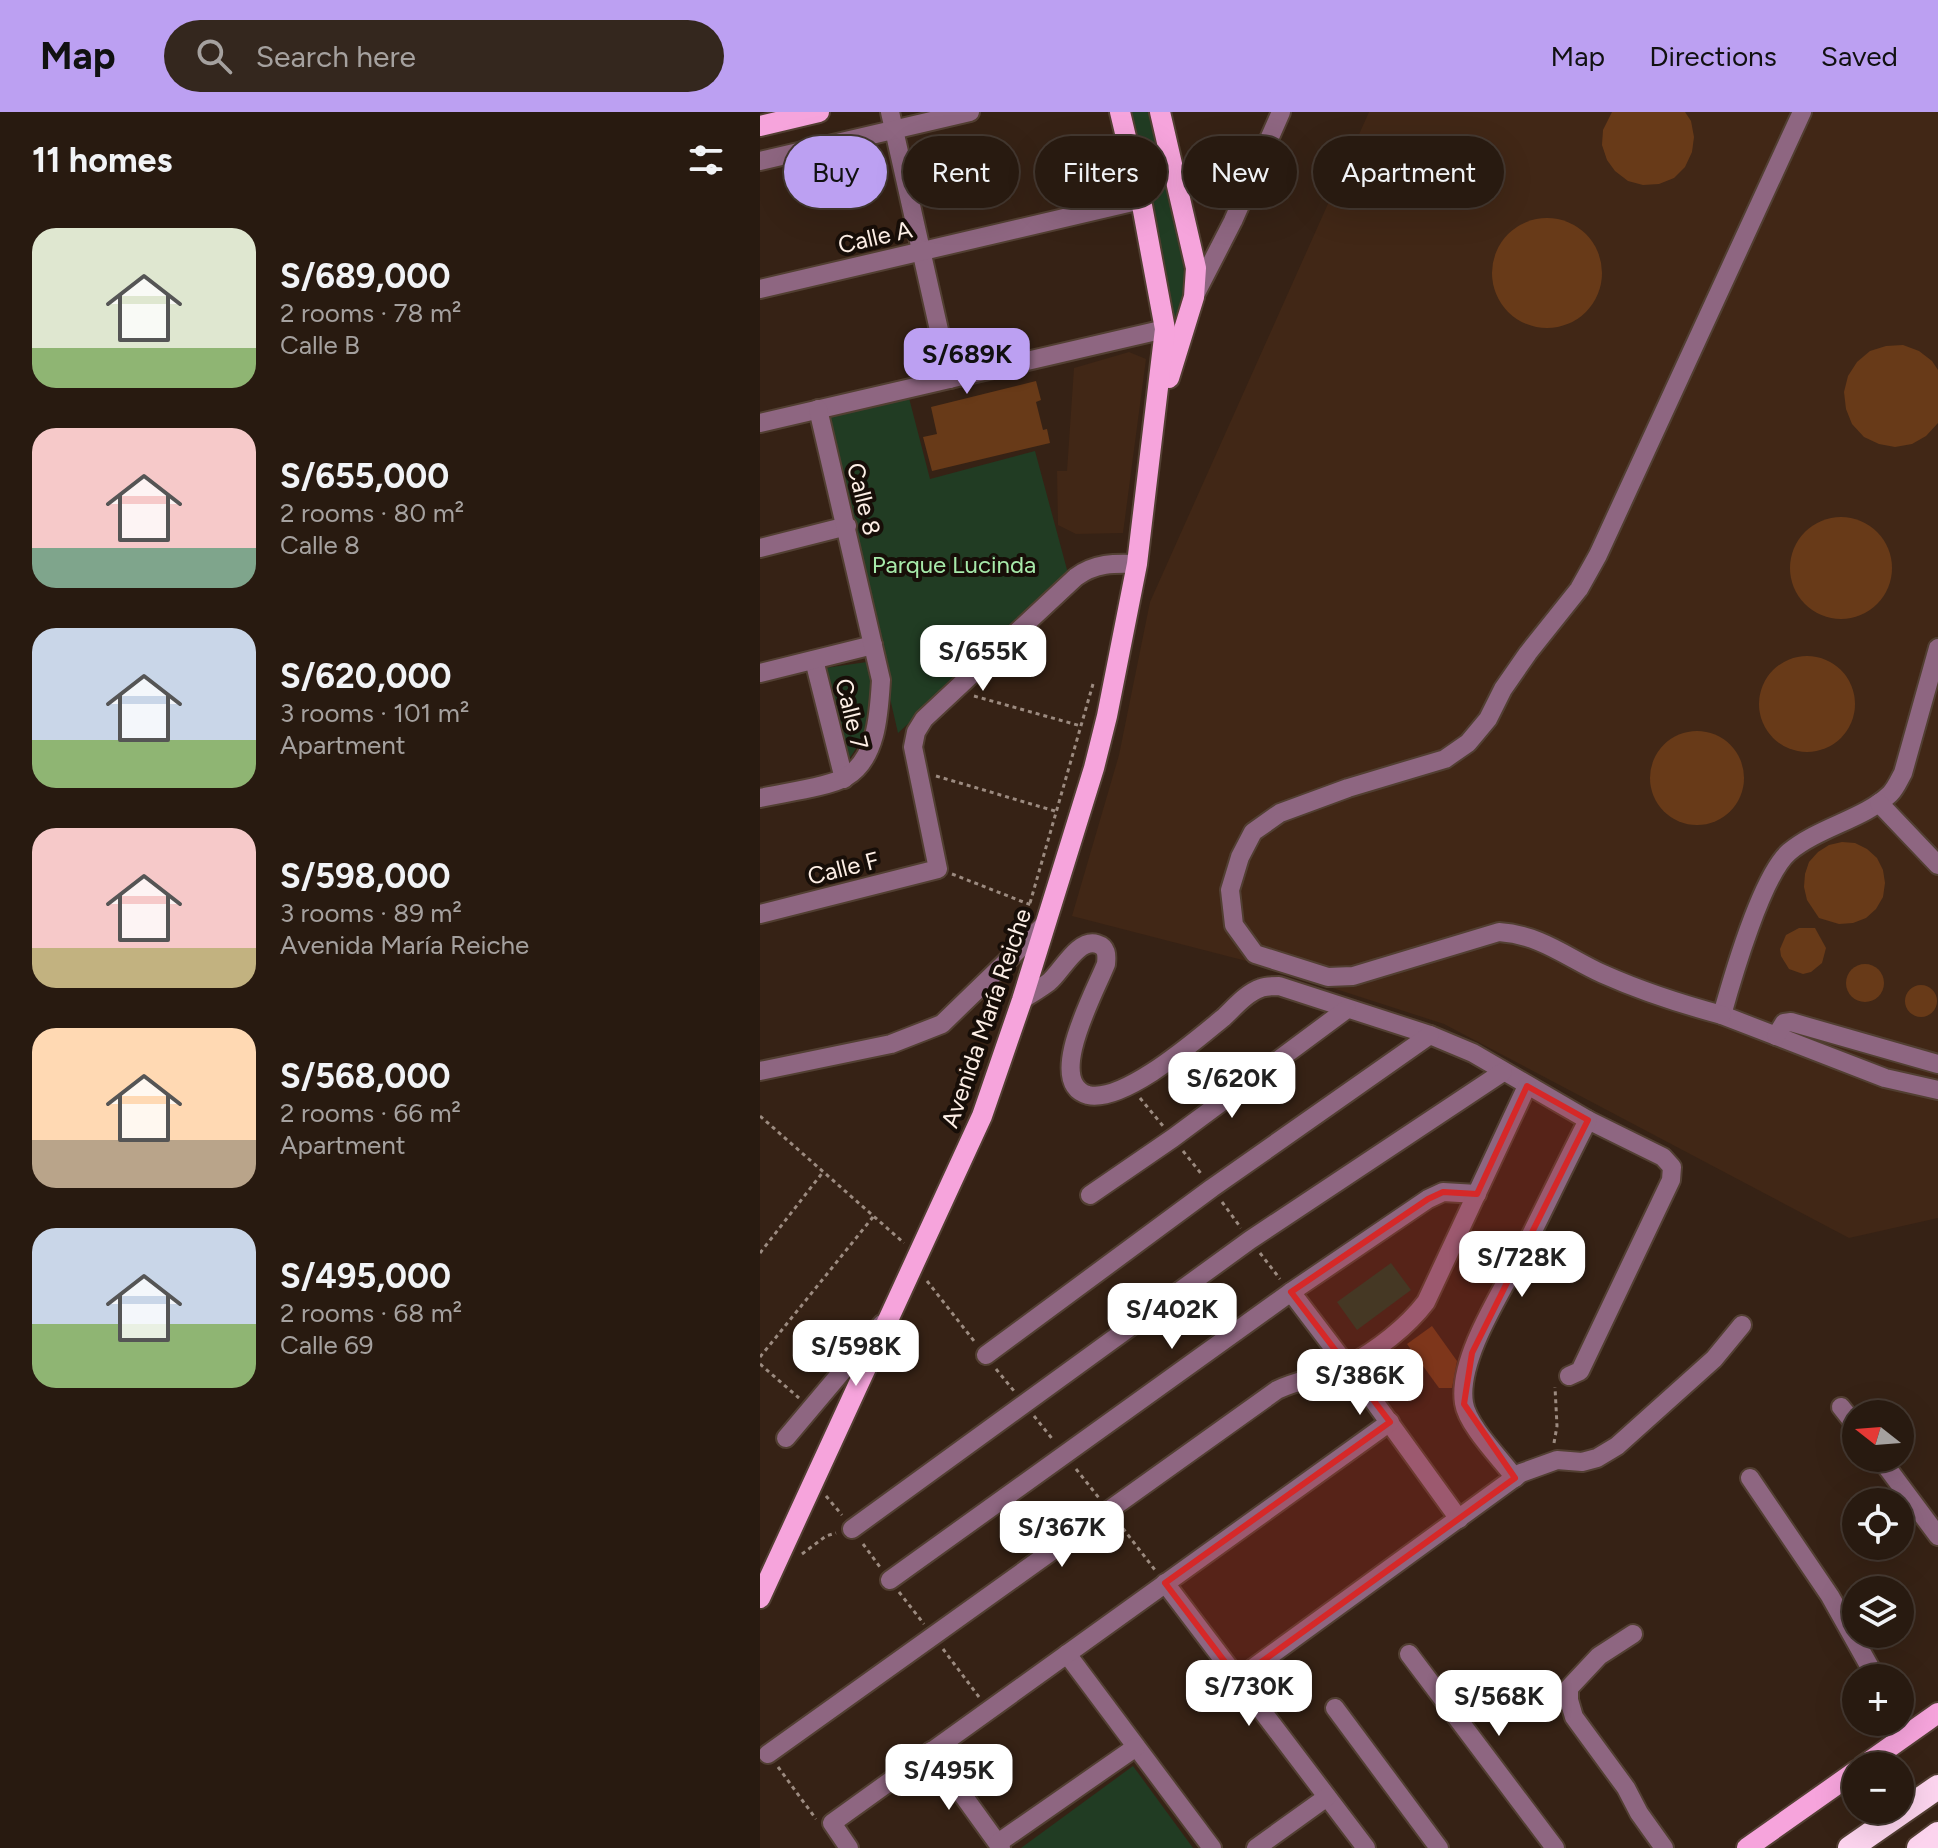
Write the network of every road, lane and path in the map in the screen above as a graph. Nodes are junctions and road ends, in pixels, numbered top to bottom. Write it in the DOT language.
graph roads {
  1 [pos="819,112"];
  2 [pos="970,112"];
  3 [pos="1120,112"];
  4 [pos="1160,112"];
  5 [pos="1281,112"];
  6 [pos="1802,112"];
  7 [pos="892,121"];
  8 [pos="760,126"];
  9 [pos="1126,136"];
  10 [pos="760,161"];
  11 [pos="1106,208"];
  12 [pos="1142,208"];
  13 [pos="921,251"];
  14 [pos="760,289"];
  15 [pos="1194,297"];
  16 [pos="1165,329"];
  17 [pos="950,379"];
  18 [pos="818,409"];
  19 [pos="1155,420"];
  20 [pos="760,423"];
  21 [pos="847,526"];
  22 [pos="760,548"];
  23 [pos="1137,564"];
  24 [pos="873,645"];
  25 [pos="1938,648"];
  26 [pos="814,660"];
  27 [pos="760,673"];
  28 [pos="1094,683"];
  29 [pos="955,691"];
  30 [pos="1081,726"];
  31 [pos="917,771"];
  32 [pos="844,779"];
  33 [pos="760,798"];
  34 [pos="1879,803"];
  35 [pos="1056,812"];
  36 [pos="1938,865"];
  37 [pos="938,869"];
  38 [pos="1030,903"];
  39 [pos="760,914"];
  40 [pos="1043,926"];
  41 [pos="1022,1000"];
  42 [pos="1347,1009"];
  43 [pos="1722,1015"];
  44 [pos="1430,1035"];
  45 [pos="1776,1036"];
  46 [pos="1938,1064"];
  47 [pos="760,1071"];
  48 [pos="1503,1072"];
  49 [pos="1527,1086"];
  50 [pos="1938,1090"];
  51 [pos="760,1116"];
  52 [pos="1588,1120"];
  53 [pos="823,1172"];
  54 [pos="1477,1194"];
  55 [pos="1090,1195"];
  56 [pos="873,1216"];
  57 [pos="926,1240"];
  58 [pos="760,1253"];
  59 [pos="914,1266"];
  60 [pos="1291,1292"];
  61 [pos="893,1311"];
  62 [pos="1742,1325"];
  63 [pos="986,1355"];
  64 [pos="760,1357"];
  65 [pos="760,1364"];
  66 [pos="1347,1365"];
  67 [pos="1562,1380"];
  68 [pos="1025,1405"];
  69 [pos="811,1409"];
  70 [pos="1390,1422"];
  71 [pos="786,1438"];
  72 [pos="1065,1454"];
  73 [pos="1550,1462"];
  74 [pos="1890,1472"];
  75 [pos="1515,1478"];
  76 [pos="1750,1478"];
  77 [pos="1108,1510"];
  78 [pos="1459,1519"];
  79 [pos="852,1529"];
  80 [pos="1938,1536"];
  81 [pos="776,1563"];
  82 [pos="890,1580"];
  83 [pos="1165,1583"];
  84 [pos="760,1598"];
  85 [pos="1633,1634"];
  86 [pos="1067,1654"];
  87 [pos="1409,1654"];
  88 [pos="1868,1664"];
  89 [pos="1238,1679"];
  90 [pos="1335,1708"];
  91 [pos="1938,1713"];
  92 [pos="1914,1724"];
  93 [pos="1895,1736"];
  94 [pos="1136,1747"];
  95 [pos="931,1751"];
  96 [pos="1878,1752"];
  97 [pos="768,1754"];
  98 [pos="1842,1781"];
  99 [pos="1938,1787"];
  100 [pos="1327,1797"];
  101 [pos="832,1823"];
  102 [pos="1938,1834"];
  103 [pos="1000,1846"];
  104 [pos="849,1848"];
  105 [pos="1212,1848"];
  106 [pos="1256,1848"];
  107 [pos="1366,1848"];
  108 [pos="1439,1848"];
  109 [pos="1555,1848"];
  110 [pos="1664,1848"];
  111 [pos="1747,1848"];
  112 [pos="1850,1848"];
  113 [pos="1919,1848"];
  1 -- 8 [label="main road"];
  2 -- 7 [label="street"];
  3 -- 9 [label="main road, Avenida María Reiche"];
  4 -- 15 [label="main road, Avenida María Reiche"];
  5 -- 15 [label="street"];
  6 -- 43 [label="street"];
  7 -- 10 [label="street"];
  7 -- 13 [label="street"];
  11 -- 13 [label="street, Calle A"];
  12 -- 16 [label="main road, Avenida María Reiche"];
  13 -- 14 [label="street, Calle A"];
  13 -- 17 [label="street"];
  15 -- 19 [label="main road, Avenida María Reiche"];
  16 -- 17 [label="street"];
  16 -- 19 [label="main road, Avenida María Reiche"];
  17 -- 18 [label="street"];
  18 -- 20 [label="street"];
  18 -- 21 [label="street, Calle 8"];
  19 -- 23 [label="main road, Avenida María Reiche"];
  21 -- 22 [label="street"];
  21 -- 24 [label="street, Calle 8"];
  23 -- 29 [label="street"];
  23 -- 40 [label="main road, Avenida María Reiche"];
  24 -- 26 [label="street"];
  24 -- 32 [label="street, Calle 8"];
  25 -- 34 [label="street"];
  26 -- 27 [label="street"];
  26 -- 32 [label="street, Calle 7"];
  28 -- 30 [label="path"];
  29 -- 30 [label="path"];
  29 -- 31 [label="street"];
  30 -- 35 [label="path"];
  31 -- 35 [label="path"];
  31 -- 37 [label="street"];
  32 -- 33 [label="street"];
  34 -- 36 [label="street"];
  34 -- 43 [label="street"];
  35 -- 38 [label="path"];
  37 -- 38 [label="path"];
  37 -- 39 [label="street, Calle F"];
  38 -- 40 [label="path"];
  40 -- 41 [label="main road, Avenida María Reiche"];
  40 -- 47 [label="street"];
  41 -- 42 [label="street"];
  41 -- 57 [label="main road, Avenida María Reiche"];
  42 -- 44 [label="street"];
  42 -- 55 [label="street"];
  43 -- 45 [label="street"];
  44 -- 48 [label="street"];
  44 -- 63 [label="street"];
  45 -- 46 [label="street"];
  45 -- 50 [label="street"];
  48 -- 49 [label="street"];
  48 -- 68 [label="street"];
  49 -- 52 [label="street"];
  49 -- 54 [label="street"];
  51 -- 53 [label="path"];
  52 -- 67 [label="street"];
  52 -- 75 [label="street"];
  53 -- 56 [label="path"];
  53 -- 58 [label="path"];
  54 -- 60 [label="street"];
  54 -- 66 [label="street"];
  56 -- 57 [label="path"];
  56 -- 64 [label="path"];
  57 -- 59 [label="main road, Avenida María Reiche"];
  59 -- 61 [label="main road, Avenida María Reiche"];
  59 -- 63 [label="path"];
  60 -- 66 [label="street"];
  60 -- 72 [label="street"];
  61 -- 69 [label="street"];
  61 -- 81 [label="main road, Avenida María Reiche"];
  62 -- 73 [label="street"];
  63 -- 68 [label="path"];
  65 -- 69 [label="path"];
  66 -- 70 [label="street"];
  66 -- 77 [label="street"];
  67 -- 73 [label="path"];
  68 -- 72 [label="path"];
  68 -- 79 [label="street"];
  69 -- 71 [label="street"];
  70 -- 78 [label="street"];
  70 -- 83 [label="street"];
  72 -- 77 [label="path"];
  72 -- 82 [label="street"];
  73 -- 75 [label="street"];
  74 -- 80 [label="street"];
  75 -- 78 [label="street"];
  76 -- 88 [label="street"];
  77 -- 83 [label="path"];
  77 -- 97 [label="street"];
  78 -- 89 [label="street"];
  79 -- 81 [label="path"];
  81 -- 84 [label="main road, Avenida María Reiche"];
  83 -- 86 [label="street"];
  83 -- 89 [label="street"];
  85 -- 110 [label="street"];
  86 -- 94 [label="street"];
  86 -- 95 [label="street"];
  87 -- 109 [label="street"];
  89 -- 100 [label="street"];
  90 -- 108 [label="street"];
  91 -- 92 [label="main road"];
  93 -- 96 [label="main road"];
  94 -- 103 [label="street"];
  94 -- 105 [label="street"];
  95 -- 101 [label="street"];
  95 -- 103 [label="street"];
  97 -- 101 [label="path"];
  98 -- 111 [label="main road"];
  99 -- 112 [label="highway"];
  100 -- 106 [label="street"];
  100 -- 107 [label="street"];
  101 -- 104 [label="street"];
  102 -- 113 [label="highway"];
}
